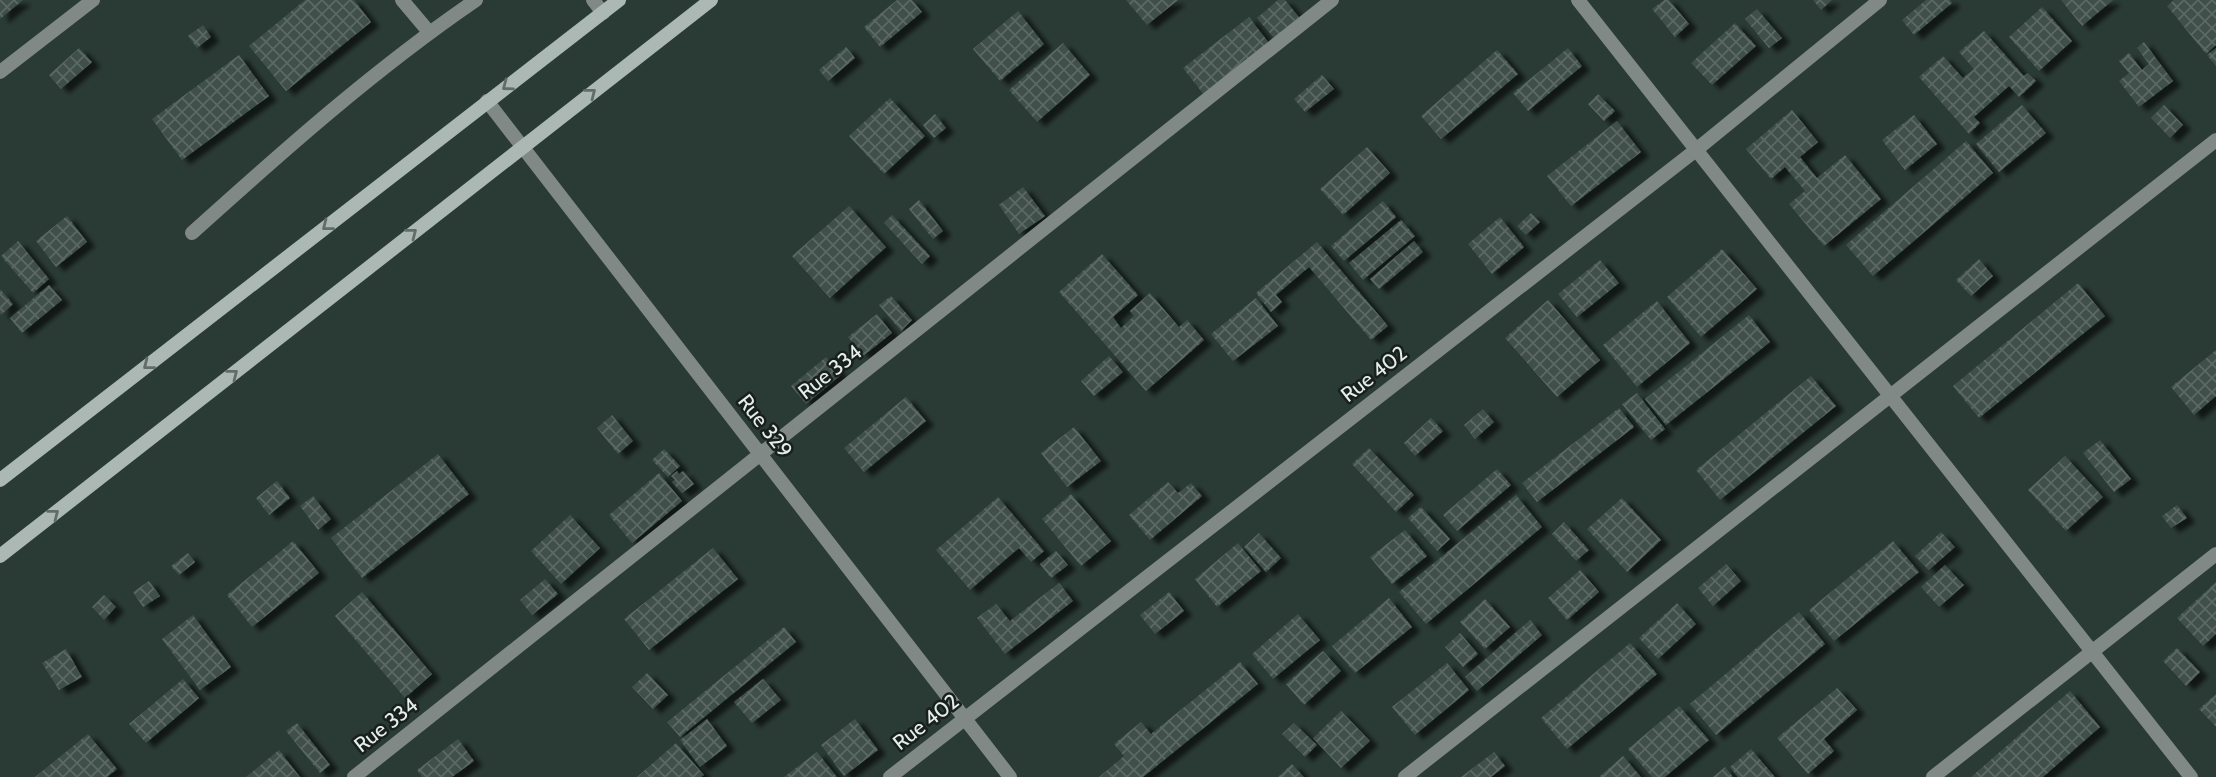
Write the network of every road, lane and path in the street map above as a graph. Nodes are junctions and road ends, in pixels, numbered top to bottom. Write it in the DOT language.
graph roads {
  1 [pos="93,0"];
  2 [pos="402,0"];
  3 [pos="476,0"];
  4 [pos="593,0"];
  5 [pos="620,0"];
  6 [pos="712,0"];
  7 [pos="1332,0"];
  8 [pos="1578,0"];
  9 [pos="1880,0"];
  10 [pos="603,12"];
  11 [pos="429,32"];
  12 [pos="0,72"];
  13 [pos="487,101"];
  14 [pos="2216,140"];
  15 [pos="522,146"];
  16 [pos="1696,150"];
  17 [pos="192,233"];
  18 [pos="1890,396"];
  19 [pos="760,454"];
  20 [pos="0,481"];
  21 [pos="2216,554"];
  22 [pos="0,556"];
  23 [pos="2092,652"];
  24 [pos="964,718"];
  25 [pos="354,777"];
  26 [pos="890,777"];
  27 [pos="1010,777"];
  28 [pos="1405,777"];
  29 [pos="1933,777"];
  30 [pos="2191,777"];
  1 -- 12 [label="street"];
  2 -- 11 [label="street"];
  3 -- 11 [label="street"];
  4 -- 10 [label="street"];
  5 -- 10 [label="main road"];
  15 -- 6 [label="main road, one-way"];
  7 -- 19 [label="street, Rue 334"];
  8 -- 16 [label="street"];
  9 -- 16 [label="street, Rue 402"];
  10 -- 13 [label="main road, one-way"];
  11 -- 17 [label="street"];
  13 -- 15 [label="street, Rue 329"];
  13 -- 20 [label="main road, one-way"];
  14 -- 18 [label="street"];
  15 -- 19 [label="street, Rue 329"];
  22 -- 15 [label="main road, one-way"];
  16 -- 18 [label="street"];
  16 -- 24 [label="street, Rue 402"];
  18 -- 23 [label="street"];
  18 -- 28 [label="street"];
  19 -- 24 [label="street, Rue 329"];
  19 -- 25 [label="street, Rue 334"];
  21 -- 23 [label="street"];
  23 -- 29 [label="street"];
  23 -- 30 [label="street"];
  24 -- 26 [label="street, Rue 402"];
  24 -- 27 [label="street, Rue 329"];
}
